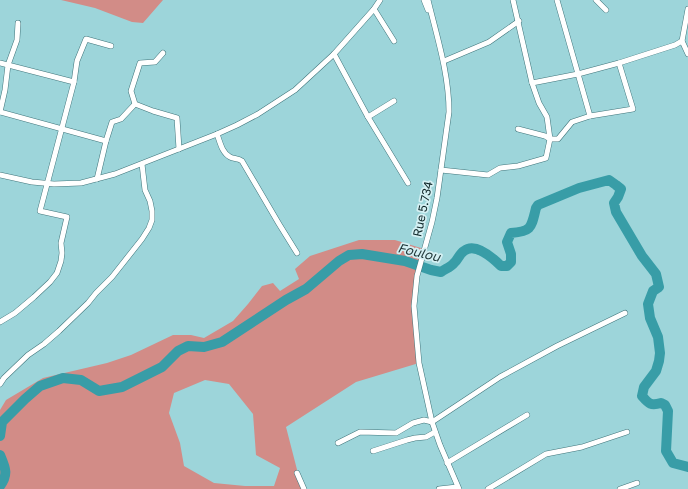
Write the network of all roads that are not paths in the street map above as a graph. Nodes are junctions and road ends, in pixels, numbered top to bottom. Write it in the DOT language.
graph roads {
  1 [pos="380,0"];
  2 [pos="424,0"];
  3 [pos="428,0"];
  4 [pos="514,0"];
  5 [pos="557,0"];
  6 [pos="596,0"];
  7 [pos="374,9"];
  8 [pos="688,9"];
  9 [pos="606,10"];
  10 [pos="519,21"];
  11 [pos="18,24"];
  12 [pos="436,30"];
  13 [pos="394,41"];
  14 [pos="682,41"];
  15 [pos="111,46"];
  16 [pos="163,53"];
  17 [pos="334,54"];
  18 [pos="688,54"];
  19 [pos="444,61"];
  20 [pos="0,63"];
  21 [pos="619,63"];
  22 [pos="8,65"];
  23 [pos="578,74"];
  24 [pos="74,82"];
  25 [pos="532,83"];
  26 [pos="394,101"];
  27 [pos="135,104"];
  28 [pos="0,112"];
  29 [pos="590,116"];
  30 [pos="368,117"];
  31 [pos="518,129"];
  32 [pos="62,130"];
  33 [pos="217,134"];
  34 [pos="550,139"];
  35 [pos="106,141"];
  36 [pos="179,149"];
  37 [pos="142,164"];
  38 [pos="441,170"];
  39 [pos="0,175"];
  40 [pos="97,179"];
  41 [pos="48,183"];
  42 [pos="408,183"];
  43 [pos="297,253"];
  44 [pos="625,313"];
  45 [pos="0,322"];
  46 [pos="0,384"];
  47 [pos="527,415"];
  48 [pos="432,422"];
  49 [pos="435,432"];
  50 [pos="627,432"];
  51 [pos="338,443"];
  52 [pos="373,451"];
  53 [pos="447,463"];
  54 [pos="297,473"];
  55 [pos="636,483"];
  56 [pos="458,488"];
  57 [pos="304,489"];
  58 [pos="439,489"];
  59 [pos="488,489"];
  60 [pos="620,489"];
  1 -- 7 [label="street"];
  2 -- 12 [label="street"];
  3 -- 12 [label="street, Rue 5.734"];
  4 -- 10 [label="street"];
  5 -- 23 [label="street"];
  6 -- 9 [label="street"];
  7 -- 13 [label="street"];
  7 -- 17 [label="street"];
  8 -- 14 [label="street"];
  10 -- 19 [label="street"];
  10 -- 25 [label="street"];
  11 -- 22 [label="street"];
  12 -- 19 [label="street, Rue 5.734"];
  14 -- 18 [label="street"];
  14 -- 21 [label="street"];
  15 -- 24 [label="street"];
  16 -- 27 [label="street"];
  17 -- 30 [label="street"];
  17 -- 33 [label="street"];
  19 -- 38 [label="street, Rue 5.734"];
  20 -- 22 [label="street"];
  21 -- 23 [label="street"];
  21 -- 29 [label="street"];
  22 -- 24 [label="street"];
  22 -- 28 [label="street"];
  23 -- 25 [label="street"];
  23 -- 29 [label="street"];
  24 -- 32 [label="street"];
  25 -- 34 [label="street"];
  26 -- 30 [label="street"];
  27 -- 35 [label="street"];
  27 -- 36 [label="street"];
  28 -- 32 [label="street"];
  29 -- 34 [label="street"];
  30 -- 42 [label="street"];
  31 -- 34 [label="street"];
  32 -- 35 [label="street"];
  32 -- 41 [label="street"];
  33 -- 36 [label="street"];
  33 -- 43 [label="street"];
  34 -- 38 [label="street"];
  35 -- 40 [label="street"];
  36 -- 37 [label="street"];
  37 -- 40 [label="street"];
  37 -- 46 [label="street"];
  38 -- 48 [label="street, Rue 5.734"];
  39 -- 41 [label="street"];
  40 -- 41 [label="street"];
  41 -- 45 [label="street"];
  44 -- 48 [label="street"];
  47 -- 53 [label="street"];
  48 -- 49 [label="street, Rue 5.734"];
  48 -- 51 [label="street"];
  49 -- 52 [label="street"];
  49 -- 53 [label="street, Rue 5.734"];
  50 -- 59 [label="street"];
  53 -- 56 [label="street, Rue 5.734"];
  54 -- 57 [label="street"];
  55 -- 60 [label="street"];
  56 -- 58 [label="street"];
}
